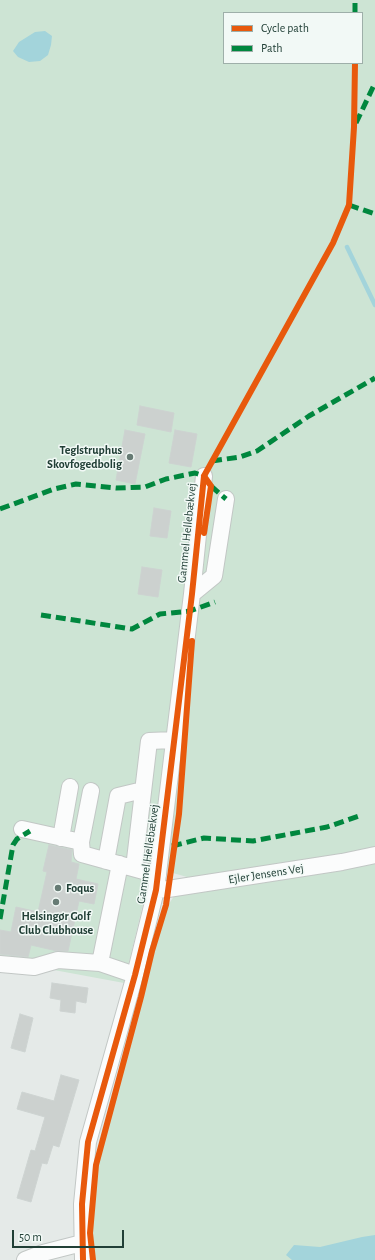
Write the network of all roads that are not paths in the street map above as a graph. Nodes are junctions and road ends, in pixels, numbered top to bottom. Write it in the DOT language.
graph roads {
  1 [pos="204,476"];
  2 [pos="226,499"];
  3 [pos="192,594"];
  4 [pos="174,740"];
  5 [pos="70,788"];
  6 [pos="143,790"];
  7 [pos="91,791"];
  8 [pos="22,829"];
  9 [pos="62,838"];
  10 [pos="81,842"];
  11 [pos="375,855"];
  12 [pos="120,864"];
  13 [pos="157,882"];
  14 [pos="100,963"];
  15 [pos="0,964"];
  16 [pos="135,975"];
  17 [pos="82,1242"];
  18 [pos="25,1260"];
  19 [pos="83,1260"];
  1 -- 3 [label="street, Gammel Hellebækvej"];
  2 -- 3 [label="street"];
  3 -- 4 [label="street, Gammel Hellebækvej"];
  4 -- 6 [label="street"];
  4 -- 13 [label="street, Gammel Hellebækvej"];
  5 -- 9 [label="street"];
  6 -- 12 [label="street"];
  6 -- 12 [label="street"];
  7 -- 10 [label="street"];
  8 -- 9 [label="street"];
  9 -- 10 [label="street"];
  10 -- 12 [label="street"];
  11 -- 13 [label="street, Ejler Jensens Vej"];
  12 -- 13 [label="street"];
  12 -- 14 [label="street"];
  13 -- 16 [label="street, Gammel Hellebækvej"];
  14 -- 15 [label="street"];
  14 -- 16 [label="street"];
  16 -- 17 [label="street, Gammel Hellebækvej"];
  17 -- 18 [label="street"];
  17 -- 19 [label="street, Gammel Hellebækvej"];
}
